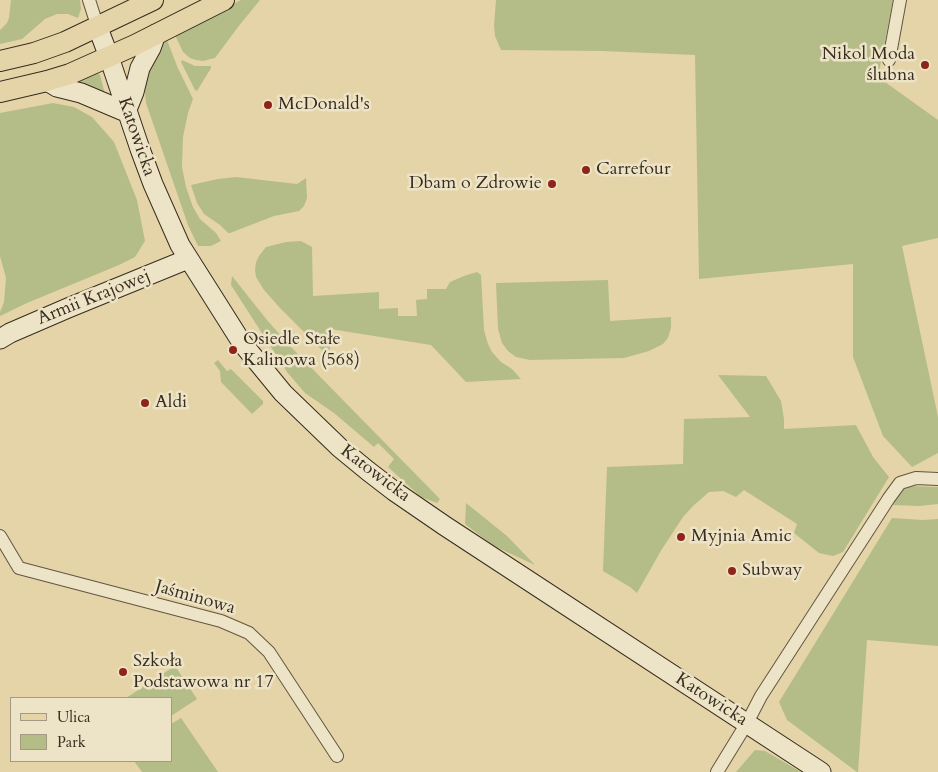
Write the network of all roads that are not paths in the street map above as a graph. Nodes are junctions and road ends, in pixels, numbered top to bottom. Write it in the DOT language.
graph roads {
  1 [pos="89,0"];
  2 [pos="153,0"];
  3 [pos="224,0"];
  4 [pos="900,0"];
  5 [pos="98,28"];
  6 [pos="156,34"];
  7 [pos="109,57"];
  8 [pos="889,60"];
  9 [pos="0,61"];
  10 [pos="47,81"];
  11 [pos="0,92"];
  12 [pos="126,112"];
  13 [pos="188,259"];
  14 [pos="0,339"];
  15 [pos="938,479"];
  16 [pos="0,536"];
  17 [pos="747,723"];
  18 [pos="337,756"];
  19 [pos="717,772"];
  20 [pos="821,772"];
  1 -- 5 [label="street"];
  2 -- 5 [label="main road"];
  3 -- 6 [label="main road"];
  4 -- 8 [label="street"];
  5 -- 7 [label="street, Katowicka"];
  5 -- 9 [label="main road"];
  6 -- 7 [label="main road"];
  6 -- 12 [label="street"];
  7 -- 10 [label="main road"];
  7 -- 12 [label="street, Katowicka"];
  10 -- 11 [label="main road"];
  10 -- 12 [label="street"];
  12 -- 13 [label="street, Katowicka"];
  13 -- 14 [label="street, Armii Krajowej"];
  13 -- 17 [label="street, Katowicka"];
  15 -- 17 [label="street"];
  16 -- 18 [label="street, Jaśminowa"];
  17 -- 19 [label="street"];
  17 -- 20 [label="street, Katowicka"];
}
